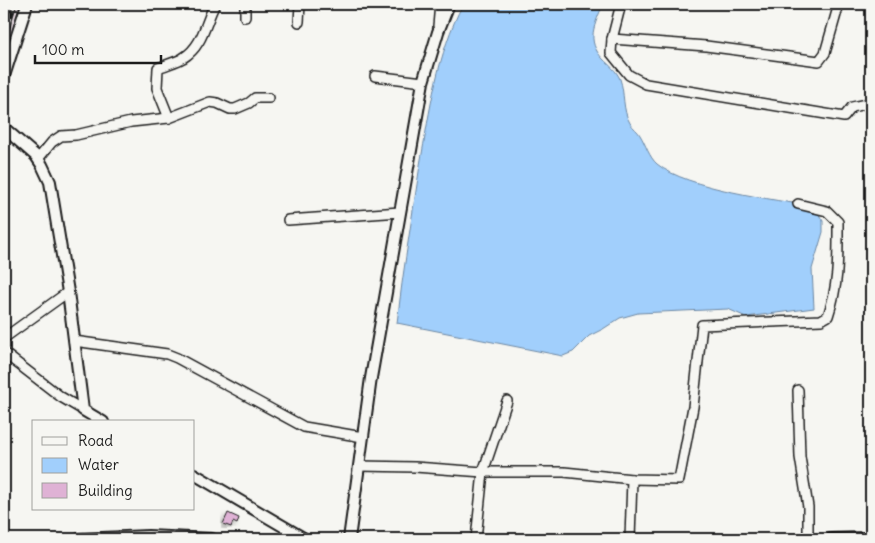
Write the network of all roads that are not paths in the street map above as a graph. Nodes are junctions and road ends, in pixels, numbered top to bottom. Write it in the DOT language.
graph roads {
  1 [pos="27,4"];
  2 [pos="215,4"];
  3 [pos="246,4"];
  4 [pos="300,4"];
  5 [pos="440,4"];
  6 [pos="449,4"];
  7 [pos="621,4"];
  8 [pos="839,4"];
  9 [pos="245,18"];
  10 [pos="299,22"];
  11 [pos="438,32"];
  12 [pos="612,38"];
  13 [pos="4,76"];
  14 [pos="375,76"];
  15 [pos="423,82"];
  16 [pos="269,98"];
  17 [pos="871,103"];
  18 [pos="169,118"];
  19 [pos="4,128"];
  20 [pos="38,159"];
  21 [pos="798,204"];
  22 [pos="400,212"];
  23 [pos="288,220"];
  24 [pos="68,292"];
  25 [pos="4,338"];
  26 [pos="74,341"];
  27 [pos="4,353"];
  28 [pos="798,390"];
  29 [pos="507,401"];
  30 [pos="83,410"];
  31 [pos="100,420"];
  32 [pos="362,437"];
  33 [pos="359,466"];
  34 [pos="483,472"];
  35 [pos="195,475"];
  36 [pos="632,479"];
  37 [pos="871,538"];
  38 [pos="79,539"];
  39 [pos="212,539"];
  40 [pos="305,539"];
  41 [pos="349,539"];
  42 [pos="476,539"];
  43 [pos="630,539"];
  44 [pos="808,539"];
  45 [pos="831,539"];
  1 -- 13 [label="street"];
  2 -- 18 [label="street"];
  3 -- 9 [label="street"];
  4 -- 10 [label="street"];
  5 -- 11 [label="street"];
  6 -- 11 [label="street"];
  7 -- 12 [label="street"];
  8 -- 12 [label="street"];
  11 -- 15 [label="street"];
  12 -- 17 [label="street"];
  14 -- 15 [label="street"];
  15 -- 22 [label="street"];
  16 -- 18 [label="street"];
  18 -- 20 [label="street"];
  19 -- 20 [label="street"];
  20 -- 24 [label="street"];
  21 -- 36 [label="street"];
  22 -- 23 [label="street"];
  22 -- 32 [label="street"];
  24 -- 25 [label="street"];
  24 -- 26 [label="street"];
  26 -- 30 [label="street"];
  26 -- 32 [label="street"];
  27 -- 30 [label="street"];
  28 -- 44 [label="street"];
  29 -- 34 [label="street"];
  30 -- 31 [label="street"];
  32 -- 33 [label="street"];
  33 -- 34 [label="street"];
  33 -- 41 [label="street"];
  34 -- 36 [label="street"];
  34 -- 42 [label="street"];
  35 -- 40 [label="street"];
  36 -- 43 [label="street"];
  37 -- 45 [label="street"];
  38 -- 39 [label="street"];
}
